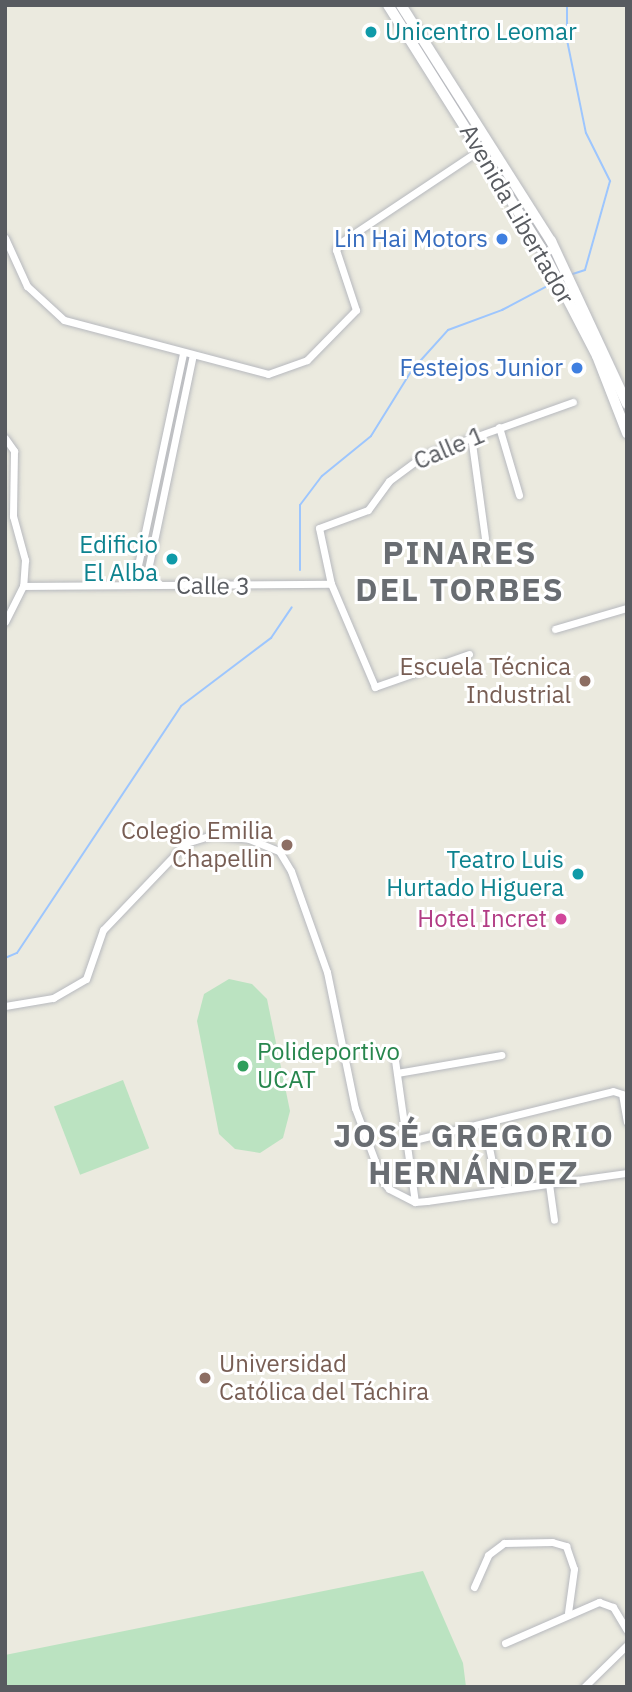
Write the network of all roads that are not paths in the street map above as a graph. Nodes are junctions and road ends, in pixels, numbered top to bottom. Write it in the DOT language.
graph roads {
  1 [pos="388,5"];
  2 [pos="401,5"];
  3 [pos="481,149"];
  4 [pos="5,238"];
  5 [pos="183,353"];
  6 [pos="193,355"];
  7 [pos="573,402"];
  8 [pos="627,404"];
  9 [pos="499,427"];
  10 [pos="626,432"];
  11 [pos="471,436"];
  12 [pos="5,438"];
  13 [pos="519,495"];
  14 [pos="9,517"];
  15 [pos="485,538"];
  16 [pos="134,584"];
  17 [pos="145,584"];
  18 [pos="331,584"];
  19 [pos="23,586"];
  20 [pos="627,608"];
  21 [pos="5,622"];
  22 [pos="555,629"];
  23 [pos="468,654"];
  24 [pos="5,1006"];
  25 [pos="394,1053"];
  26 [pos="501,1055"];
  27 [pos="397,1073"];
  28 [pos="627,1122"];
  29 [pos="484,1123"];
  30 [pos="406,1143"];
  31 [pos="627,1172"];
  32 [pos="549,1184"];
  33 [pos="498,1191"];
  34 [pos="415,1202"];
  35 [pos="554,1220"];
  36 [pos="474,1587"];
  37 [pos="568,1614"];
  38 [pos="627,1630"];
  39 [pos="505,1643"];
  40 [pos="627,1646"];
  41 [pos="584,1687"];
  1 -- 3 [label="main road, Avenida Libertador"];
  2 -- 8 [label="main road, Avenida Libertador"];
  3 -- 6 [label="street"];
  3 -- 10 [label="main road, Avenida Libertador"];
  4 -- 5 [label="street"];
  5 -- 6 [label="street"];
  5 -- 16 [label="street"];
  6 -- 17 [label="street"];
  7 -- 9 [label="street, Calle 1"];
  9 -- 11 [label="street, Calle 1"];
  9 -- 13 [label="street"];
  11 -- 15 [label="street"];
  11 -- 18 [label="street, Calle 1"];
  12 -- 14 [label="street"];
  14 -- 19 [label="street"];
  16 -- 17 [label="street, Calle 3"];
  16 -- 19 [label="street, Calle 3"];
  17 -- 18 [label="street, Calle 3"];
  18 -- 23 [label="street"];
  19 -- 21 [label="street"];
  20 -- 22 [label="street"];
  24 -- 34 [label="street"];
  25 -- 27 [label="street"];
  26 -- 27 [label="street"];
  27 -- 30 [label="street"];
  28 -- 29 [label="street"];
  29 -- 30 [label="street"];
  29 -- 33 [label="street"];
  30 -- 34 [label="street"];
  31 -- 32 [label="street"];
  32 -- 33 [label="street"];
  32 -- 35 [label="street"];
  33 -- 34 [label="street"];
  36 -- 37 [label="street"];
  37 -- 38 [label="street"];
  37 -- 39 [label="street"];
  40 -- 41 [label="street"];
}
